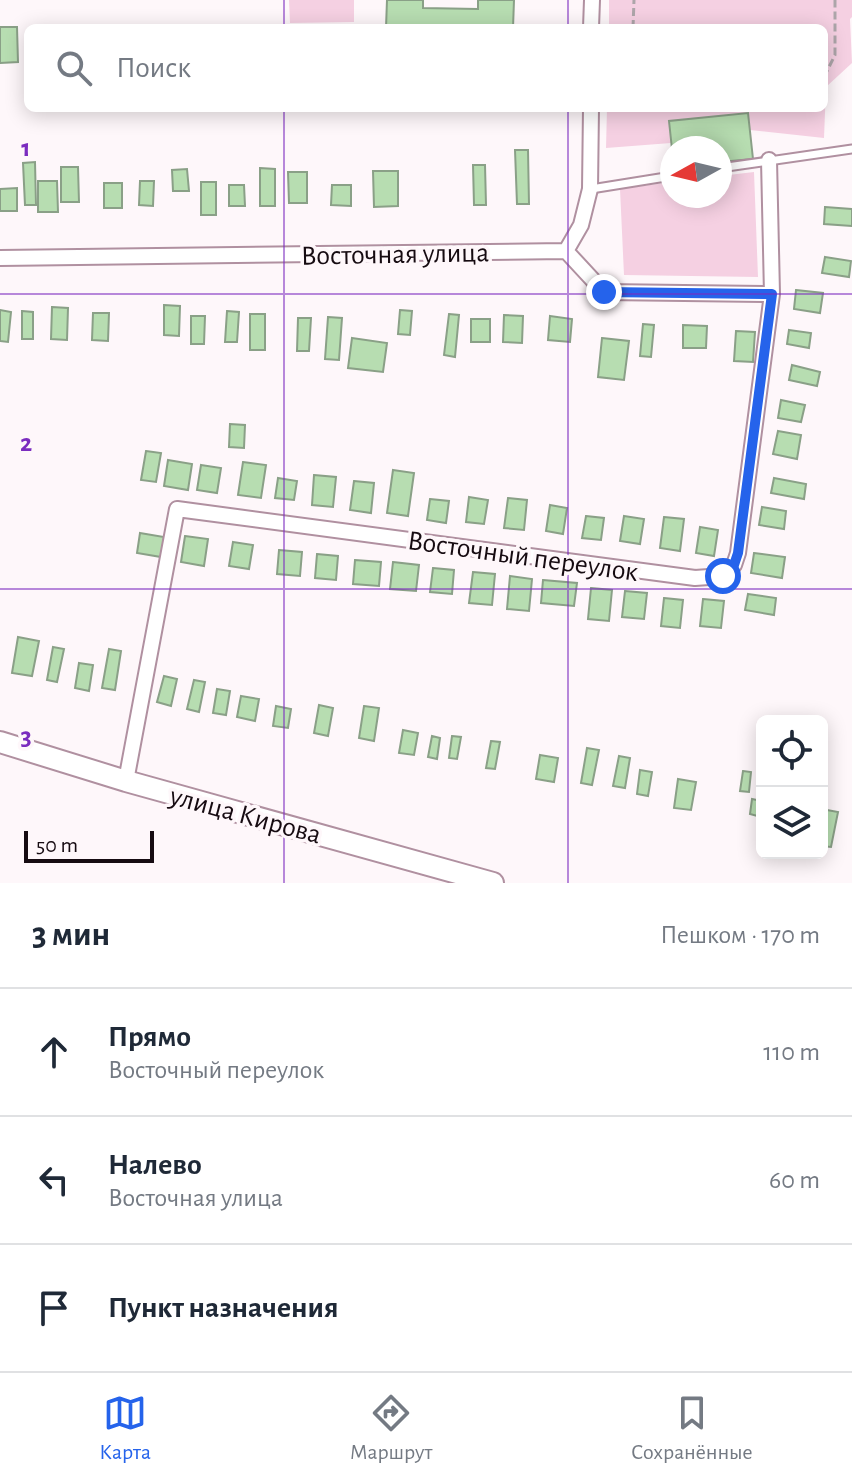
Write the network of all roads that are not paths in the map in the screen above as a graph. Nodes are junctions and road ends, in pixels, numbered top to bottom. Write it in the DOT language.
graph roads {
  1 [pos="592,0"];
  2 [pos="591,24"];
  3 [pos="591,112"];
  4 [pos="852,149"];
  5 [pos="769,160"];
  6 [pos="732,166"];
  7 [pos="660,178"];
  8 [pos="590,189"];
  9 [pos="566,251"];
  10 [pos="0,258"];
  11 [pos="772,294"];
  12 [pos="0,742"];
  13 [pos="126,781"];
  14 [pos="493,883"];
  1 -- 2 [label="street"];
  3 -- 8 [label="street"];
  4 -- 5 [label="lane"];
  5 -- 6 [label="lane"];
  5 -- 11 [label="street, Восточный переулок"];
  7 -- 8 [label="lane"];
  8 -- 9 [label="street"];
  9 -- 10 [label="street, Восточная улица"];
  9 -- 11 [label="street"];
  11 -- 13 [label="street, Восточный переулок"];
  12 -- 13 [label="main road, улица Кирова"];
  13 -- 14 [label="main road, улица Кирова"];
}
